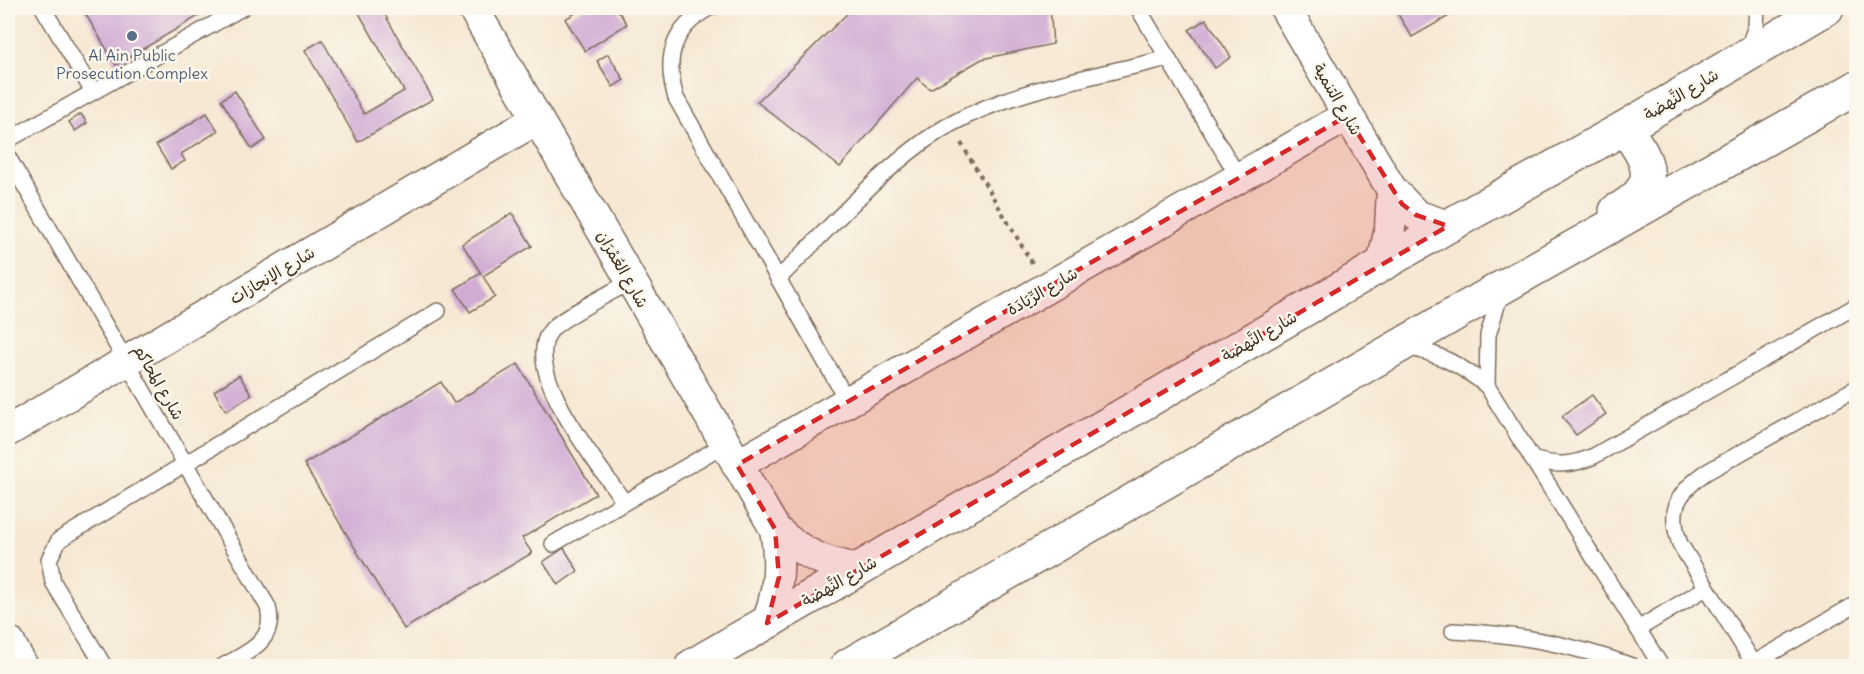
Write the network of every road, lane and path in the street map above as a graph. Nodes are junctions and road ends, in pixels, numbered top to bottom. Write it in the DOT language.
graph roads {
  1 [pos="43,8"];
  2 [pos="242,8"];
  3 [pos="473,8"];
  4 [pos="709,8"];
  5 [pos="1138,8"];
  6 [pos="1285,8"];
  7 [pos="1757,8"];
  8 [pos="1827,8"];
  9 [pos="1744,56"];
  10 [pos="1168,58"];
  11 [pos="1857,88"];
  12 [pos="93,92"];
  13 [pos="1347,116"];
  14 [pos="537,119"];
  15 [pos="950,124"];
  16 [pos="1624,128"];
  17 [pos="8,141"];
  18 [pos="8,158"];
  19 [pos="1239,178"];
  20 [pos="1392,190"];
  21 [pos="1448,226"];
  22 [pos="1382,265"];
  23 [pos="778,279"];
  24 [pos="630,281"];
  25 [pos="1503,287"];
  26 [pos="1047,288"];
  27 [pos="1857,306"];
  28 [pos="1467,307"];
  29 [pos="438,311"];
  30 [pos="1399,346"];
  31 [pos="126,362"];
  32 [pos="1487,386"];
  33 [pos="1857,388"];
  34 [pos="848,402"];
  35 [pos="8,431"];
  36 [pos="731,455"];
  37 [pos="1532,459"];
  38 [pos="185,463"];
  39 [pos="624,502"];
  40 [pos="775,529"];
  41 [pos="553,543"];
  42 [pos="860,569"];
  43 [pos="1706,588"];
  44 [pos="1857,604"];
  45 [pos="767,623"];
  46 [pos="1638,629"];
  47 [pos="1453,631"];
  48 [pos="8,643"];
  49 [pos="1751,665"];
  50 [pos="21,666"];
  51 [pos="104,666"];
  52 [pos="223,666"];
  53 [pos="692,666"];
  54 [pos="847,666"];
  55 [pos="1632,666"];
  56 [pos="1661,666"];
  1 -- 12 [label="lane"];
  2 -- 12 [label="lane"];
  3 -- 14 [label="street, شارع العُمْرَان"];
  4 -- 23 [label="lane"];
  5 -- 10 [label="lane"];
  6 -- 13 [label="street, شارع التنمية"];
  7 -- 9 [label="lane"];
  8 -- 9 [label="street, شارع النَّهضة"];
  9 -- 16 [label="street, شارع النَّهضة"];
  10 -- 15 [label="lane"];
  10 -- 19 [label="lane"];
  11 -- 25 [label="street"];
  12 -- 17 [label="lane"];
  13 -- 19 [label="street, شارع الرِّيَادَة"];
  13 -- 20 [label="street, شارع التنمية"];
  14 -- 24 [label="street, شارع العُمْرَان"];
  14 -- 31 [label="street, شارع الإنجازات"];
  15 -- 23 [label="lane"];
  15 -- 26 [label="path"];
  16 -- 21 [label="street, شارع النَّهضة"];
  16 -- 28 [label="street"];
  18 -- 31 [label="lane, شارع المحاكم"];
  19 -- 26 [label="street, شارع الرِّيَادَة"];
  20 -- 21 [label="street, شارع التنمية"];
  20 -- 22 [label="street"];
  21 -- 22 [label="street, شارع النَّهضة"];
  22 -- 42 [label="street, شارع النَّهضة"];
  23 -- 34 [label="lane"];
  24 -- 36 [label="street, شارع العُمْرَان"];
  24 -- 39 [label="lane"];
  25 -- 28 [label="street"];
  25 -- 32 [label="lane"];
  26 -- 34 [label="street, شارع الرِّيَادَة"];
  27 -- 37 [label="lane"];
  28 -- 30 [label="street"];
  29 -- 38 [label="lane"];
  30 -- 32 [label="lane"];
  30 -- 54 [label="street"];
  31 -- 35 [label="street, شارع الإنجازات"];
  31 -- 38 [label="lane, شارع المحاكم"];
  32 -- 37 [label="lane"];
  33 -- 43 [label="lane"];
  34 -- 36 [label="street, شارع الرِّيَادَة"];
  36 -- 39 [label="lane"];
  36 -- 40 [label="street, شارع العُمْرَان"];
  37 -- 46 [label="lane"];
  38 -- 51 [label="lane"];
  38 -- 52 [label="lane, شارع المحاكم"];
  39 -- 41 [label="lane"];
  40 -- 42 [label="street, شارع العُمْرَان"];
  40 -- 45 [label="street, شارع العُمْرَان"];
  42 -- 45 [label="street, شارع النَّهضة"];
  43 -- 46 [label="lane"];
  43 -- 49 [label="lane"];
  44 -- 49 [label="lane"];
  45 -- 53 [label="street, شارع النَّهضة"];
  46 -- 56 [label="lane"];
  47 -- 55 [label="lane"];
  48 -- 50 [label="street"];
}
